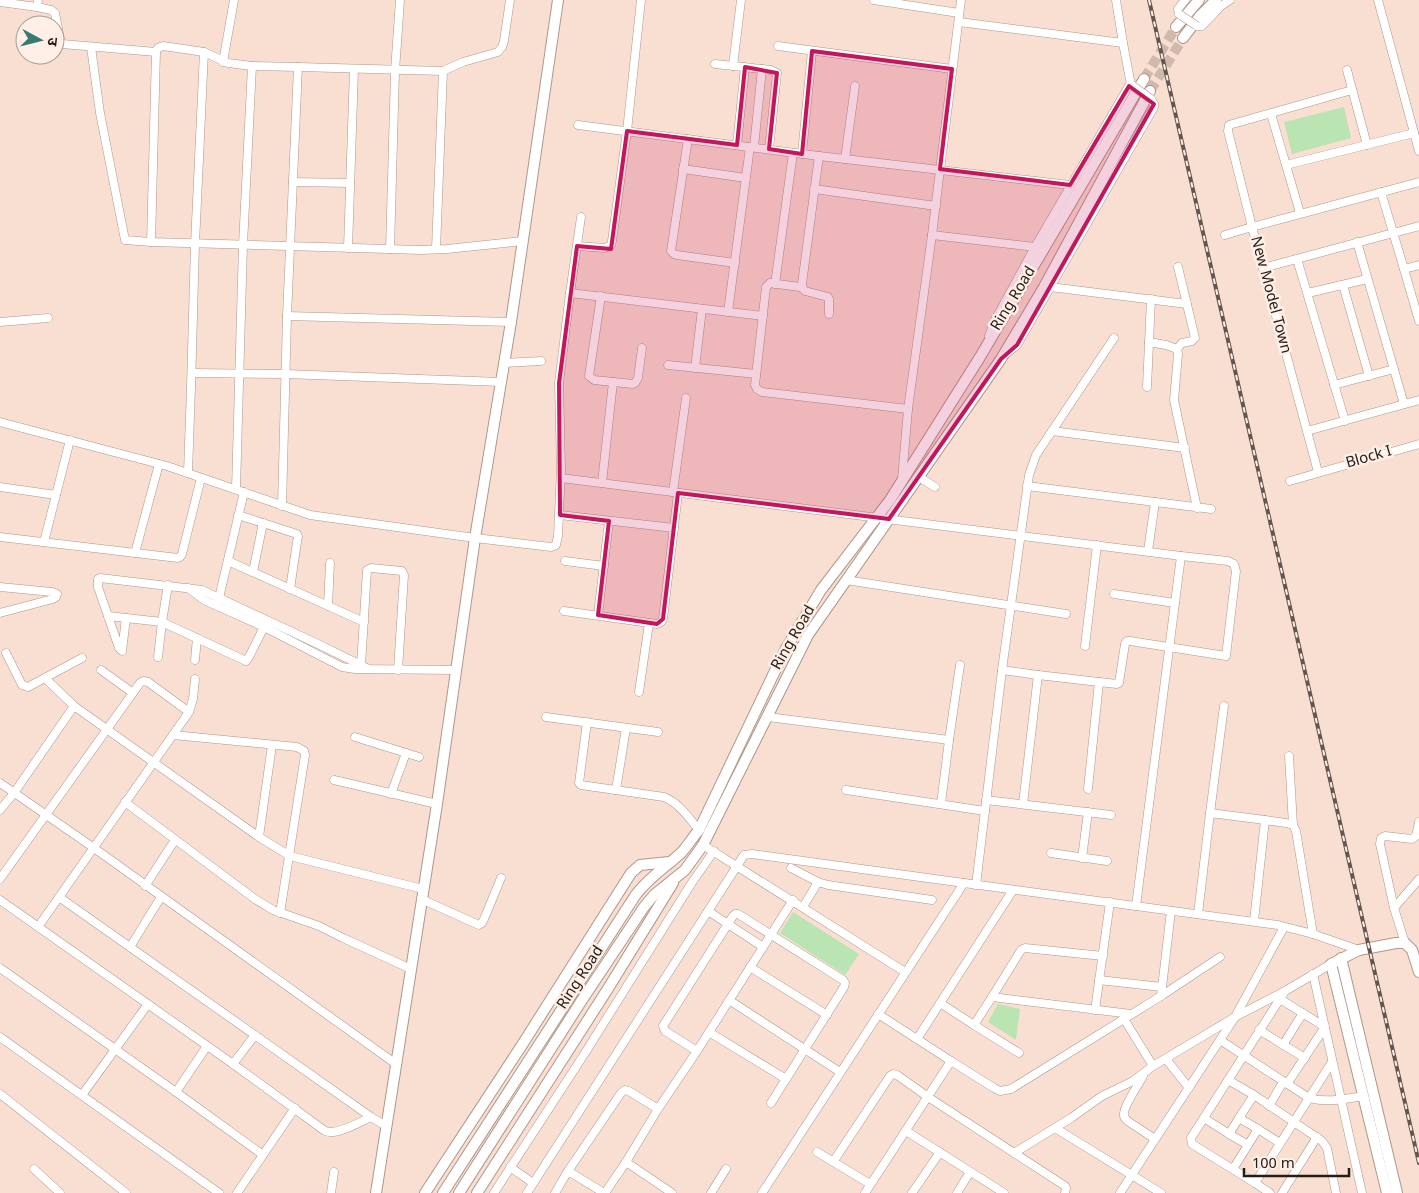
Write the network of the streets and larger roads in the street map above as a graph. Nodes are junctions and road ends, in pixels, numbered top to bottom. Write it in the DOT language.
graph roads {
  1 [pos="234,0"];
  2 [pos="400,0"];
  3 [pos="510,0"];
  4 [pos="558,0"];
  5 [pos="641,0"];
  6 [pos="741,0"];
  7 [pos="874,0"];
  8 [pos="961,0"];
  9 [pos="1116,0"];
  10 [pos="1185,0"];
  11 [pos="1199,0"];
  12 [pos="1216,0"];
  13 [pos="1230,0"];
  14 [pos="1378,0"];
  15 [pos="0,2"];
  16 [pos="37,4"];
  17 [pos="959,13"];
  18 [pos="958,22"];
  19 [pos="1176,27"];
  20 [pos="1183,38"];
  21 [pos="1123,43"];
  22 [pos="778,46"];
  23 [pos="92,47"];
  24 [pos="812,51"];
  25 [pos="156,52"];
  26 [pos="204,52"];
  27 [pos="223,62"];
  28 [pos="715,64"];
  29 [pos="252,66"];
  30 [pos="733,66"];
  31 [pos="298,67"];
  32 [pos="745,67"];
  33 [pos="354,69"];
  34 [pos="762,69"];
  35 [pos="952,69"];
  36 [pos="1347,70"];
  37 [pos="395,71"];
  38 [pos="443,71"];
  39 [pos="1144,79"];
  40 [pos="855,86"];
  41 [pos="1132,86"];
  42 [pos="1352,90"];
  43 [pos="1151,95"];
  44 [pos="1271,114"];
  45 [pos="578,125"];
  46 [pos="627,131"];
  47 [pos="1414,133"];
  48 [pos="688,139"];
  49 [pos="737,145"];
  50 [pos="1367,145"];
  51 [pos="752,147"];
  52 [pos="769,150"];
  53 [pos="1419,151"];
  54 [pos="798,153"];
  55 [pos="818,156"];
  56 [pos="845,159"];
  57 [pos="1286,165"];
  58 [pos="684,169"];
  59 [pos="940,170"];
  60 [pos="746,178"];
  61 [pos="293,182"];
  62 [pos="1419,182"];
  63 [pos="350,183"];
  64 [pos="1070,185"];
  65 [pos="814,189"];
  66 [pos="1381,192"];
  67 [pos="936,206"];
  68 [pos="1300,213"];
  69 [pos="582,217"];
  70 [pos="1419,226"];
  71 [pos="1252,227"];
  72 [pos="1394,232"];
  73 [pos="932,235"];
  74 [pos="1224,235"];
  75 [pos="523,241"];
  76 [pos="151,242"];
  77 [pos="1357,242"];
  78 [pos="195,244"];
  79 [pos="243,245"];
  80 [pos="290,246"];
  81 [pos="577,246"];
  82 [pos="1034,247"];
  83 [pos="348,248"];
  84 [pos="390,249"];
  85 [pos="436,249"];
  86 [pos="1297,259"];
  87 [pos="735,263"];
  88 [pos="1419,265"];
  89 [pos="1178,266"];
  90 [pos="1263,268"];
  91 [pos="1404,269"];
  92 [pos="1368,279"];
  93 [pos="775,284"];
  94 [pos="1343,285"];
  95 [pos="802,286"];
  96 [pos="1050,287"];
  97 [pos="570,292"];
  98 [pos="1308,293"];
  99 [pos="601,296"];
  100 [pos="1151,300"];
  101 [pos="1187,304"];
  102 [pos="702,309"];
  103 [pos="728,312"];
  104 [pos="829,314"];
  105 [pos="287,316"];
  106 [pos="763,316"];
  107 [pos="48,318"];
  108 [pos="1419,321"];
  109 [pos="0,322"];
  110 [pos="511,322"];
  111 [pos="1114,338"];
  112 [pos="1149,342"];
  113 [pos="986,347"];
  114 [pos="642,348"];
  115 [pos="1177,349"];
  116 [pos="1001,359"];
  117 [pos="542,361"];
  118 [pos="504,363"];
  119 [pos="668,365"];
  120 [pos="695,368"];
  121 [pos="1394,369"];
  122 [pos="192,373"];
  123 [pos="240,373"];
  124 [pos="284,374"];
  125 [pos="756,374"];
  126 [pos="1369,376"];
  127 [pos="501,382"];
  128 [pos="614,382"];
  129 [pos="1334,385"];
  130 [pos="1147,387"];
  131 [pos="686,398"];
  132 [pos="1419,400"];
  133 [pos="1404,404"];
  134 [pos="908,409"];
  135 [pos="1345,421"];
  136 [pos="0,422"];
  137 [pos="1052,431"];
  138 [pos="1307,431"];
  139 [pos="70,440"];
  140 [pos="1419,444"];
  141 [pos="1184,448"];
  142 [pos="159,464"];
  143 [pos="1318,472"];
  144 [pos="188,473"];
  145 [pos="919,477"];
  146 [pos="201,478"];
  147 [pos="561,478"];
  148 [pos="902,480"];
  149 [pos="1290,481"];
  150 [pos="602,483"];
  151 [pos="1027,486"];
  152 [pos="0,487"];
  153 [pos="935,487"];
  154 [pos="240,490"];
  155 [pos="676,493"];
  156 [pos="56,495"];
  157 [pos="1155,502"];
  158 [pos="282,506"];
  159 [pos="1197,508"];
  160 [pos="1211,509"];
  161 [pos="238,515"];
  162 [pos="560,515"];
  163 [pos="877,517"];
  164 [pos="890,519"];
  165 [pos="610,521"];
  166 [pos="263,523"];
  167 [pos="674,528"];
  168 [pos="1020,536"];
  169 [pos="0,537"];
  170 [pos="475,538"];
  171 [pos="44,542"];
  172 [pos="1097,545"];
  173 [pos="1148,551"];
  174 [pos="135,553"];
  175 [pos="1181,556"];
  176 [pos="228,561"];
  177 [pos="565,561"];
  178 [pos="330,563"];
  179 [pos="604,566"];
  180 [pos="254,572"];
  181 [pos="846,580"];
  182 [pos="168,585"];
  183 [pos="0,587"];
  184 [pos="290,589"];
  185 [pos="1114,594"];
  186 [pos="218,602"];
  187 [pos="1175,603"];
  188 [pos="328,606"];
  189 [pos="1010,606"];
  190 [pos="564,611"];
  191 [pos="0,613"];
  192 [pos="1066,614"];
  193 [pos="598,615"];
  194 [pos="108,616"];
  195 [pos="126,618"];
  196 [pos="162,622"];
  197 [pos="364,622"];
  198 [pos="649,622"];
  199 [pos="265,624"];
  200 [pos="197,638"];
  201 [pos="318,644"];
  202 [pos="1085,646"];
  203 [pos="1169,646"];
  204 [pos="6,653"];
  205 [pos="314,653"];
  206 [pos="158,656"];
  207 [pos="82,658"];
  208 [pos="195,660"];
  209 [pos="361,665"];
  210 [pos="960,666"];
  211 [pos="369,669"];
  212 [pos="101,670"];
  213 [pos="398,670"];
  214 [pos="457,670"];
  215 [pos="1002,670"];
  216 [pos="1038,675"];
  217 [pos="45,678"];
  218 [pos="195,679"];
  219 [pos="1098,682"];
  220 [pos="639,692"];
  221 [pos="133,693"];
  222 [pos="74,706"];
  223 [pos="1224,706"];
  224 [pos="189,712"];
  225 [pos="546,717"];
  226 [pos="768,717"];
  227 [pos="587,722"];
  228 [pos="626,728"];
  229 [pos="107,729"];
  230 [pos="658,732"];
  231 [pos="173,736"];
  232 [pos="355,737"];
  233 [pos="949,740"];
  234 [pos="272,745"];
  235 [pos="406,753"];
  236 [pos="1288,756"];
  237 [pos="419,757"];
  238 [pos="154,762"];
  239 [pos="334,780"];
  240 [pos="0,783"];
  241 [pos="1088,789"];
  242 [pos="616,790"];
  243 [pos="846,790"];
  244 [pos="14,793"];
  245 [pos="391,794"];
  246 [pos="986,800"];
  247 [pos="126,802"];
  248 [pos="437,804"];
  249 [pos="941,804"];
  250 [pos="1023,804"];
  251 [pos="0,810"];
  252 [pos="985,811"];
  253 [pos="1088,812"];
  254 [pos="1210,813"];
  255 [pos="46,815"];
  256 [pos="1112,815"];
  257 [pos="1265,820"];
  258 [pos="1419,822"];
  259 [pos="1292,825"];
  260 [pos="699,830"];
  261 [pos="259,837"];
  262 [pos="175,840"];
  263 [pos="703,845"];
  264 [pos="94,848"];
  265 [pos="714,851"];
  266 [pos="1051,853"];
  267 [pos="290,856"];
  268 [pos="1082,858"];
  269 [pos="1107,861"];
  270 [pos="669,862"];
  271 [pos="737,866"];
  272 [pos="791,868"];
  273 [pos="501,878"];
  274 [pos="676,878"];
  275 [pos="1419,879"];
  276 [pos="0,880"];
  277 [pos="818,882"];
  278 [pos="964,883"];
  279 [pos="976,885"];
  280 [pos="145,886"];
  281 [pos="1415,889"];
  282 [pos="1013,890"];
  283 [pos="422,894"];
  284 [pos="59,896"];
  285 [pos="161,897"];
  286 [pos="0,900"];
  287 [pos="793,900"];
  288 [pos="932,900"];
  289 [pos="1110,902"];
  290 [pos="1136,906"];
  291 [pos="803,907"];
  292 [pos="1394,908"];
  293 [pos="708,911"];
  294 [pos="1171,911"];
  295 [pos="280,914"];
  296 [pos="1198,914"];
  297 [pos="1254,922"];
  298 [pos="728,924"];
  299 [pos="38,926"];
  300 [pos="1284,926"];
  301 [pos="771,934"];
  302 [pos="1314,934"];
  303 [pos="1405,944"];
  304 [pos="130,947"];
  305 [pos="763,947"];
  306 [pos="1359,950"];
  307 [pos="1103,956"];
  308 [pos="1220,958"];
  309 [pos="1341,958"];
  310 [pos="1331,964"];
  311 [pos="750,967"];
  312 [pos="0,968"];
  313 [pos="411,969"];
  314 [pos="906,972"];
  315 [pos="1419,972"];
  316 [pos="1313,974"];
  317 [pos="1099,980"];
  318 [pos="1162,987"];
  319 [pos="1285,990"];
  320 [pos="1161,996"];
  321 [pos="992,997"];
  322 [pos="1280,998"];
  323 [pos="729,1000"];
  324 [pos="940,1003"];
  325 [pos="148,1004"];
  326 [pos="1095,1010"];
  327 [pos="1303,1013"];
  328 [pos="878,1014"];
  329 [pos="827,1015"];
  330 [pos="1128,1016"];
  331 [pos="1235,1017"];
  332 [pos="974,1025"];
  333 [pos="1325,1027"];
  334 [pos="1259,1030"];
  335 [pos="709,1032"];
  336 [pos="255,1035"];
  337 [pos="0,1037"];
  338 [pos="917,1039"];
  339 [pos="1220,1040"];
  340 [pos="572,1044"];
  341 [pos="1283,1045"];
  342 [pos="207,1046"];
  343 [pos="805,1048"];
  344 [pos="115,1050"];
  345 [pos="697,1051"];
  346 [pos="1019,1053"];
  347 [pos="586,1054"];
  348 [pos="1243,1055"];
  349 [pos="1304,1058"];
  350 [pos="1166,1059"];
  351 [pos="951,1061"];
  352 [pos="1332,1062"];
  353 [pos="233,1064"];
  354 [pos="396,1064"];
  355 [pos="1153,1066"];
  356 [pos="840,1072"];
  357 [pos="1144,1074"];
  358 [pos="786,1079"];
  359 [pos="1228,1080"];
  360 [pos="1285,1083"];
  361 [pos="1188,1088"];
  362 [pos="176,1092"];
  363 [pos="0,1094"];
  364 [pos="82,1095"];
  365 [pos="1254,1095"];
  366 [pos="1364,1096"];
  367 [pos="928,1097"];
  368 [pos="1309,1098"];
  369 [pos="1341,1100"];
  370 [pos="771,1103"];
  371 [pos="1269,1106"];
  372 [pos="295,1108"];
  373 [pos="658,1109"];
  374 [pos="370,1118"];
  375 [pos="1204,1118"];
  376 [pos="1239,1118"];
  377 [pos="1294,1122"];
  378 [pos="386,1126"];
  379 [pos="468,1126"];
  380 [pos="1055,1128"];
  381 [pos="1258,1130"];
  382 [pos="906,1131"];
  383 [pos="1229,1134"];
  384 [pos="480,1135"];
  385 [pos="1317,1136"];
  386 [pos="1155,1139"];
  387 [pos="1280,1143"];
  388 [pos="1248,1145"];
  389 [pos="816,1152"];
  390 [pos="940,1152"];
  391 [pos="1014,1153"];
  392 [pos="262,1155"];
  393 [pos="626,1162"];
  394 [pos="833,1162"];
  395 [pos="510,1167"];
  396 [pos="34,1169"];
  397 [pos="726,1169"];
  398 [pos="1233,1169"];
  399 [pos="568,1171"];
  400 [pos="334,1172"];
  401 [pos="970,1172"];
  402 [pos="1132,1174"];
  403 [pos="533,1183"];
  404 [pos="870,1184"];
  405 [pos="1255,1184"];
  406 [pos="60,1193"];
  407 [pos="126,1193"];
  408 [pos="219,1193"];
  409 [pos="237,1193"];
  410 [pos="331,1193"];
  411 [pos="376,1193"];
  412 [pos="425,1193"];
  413 [pos="443,1193"];
  414 [pos="459,1193"];
  415 [pos="477,1193"];
  416 [pos="494,1193"];
  417 [pos="527,1193"];
  418 [pos="555,1193"];
  419 [pos="604,1193"];
  420 [pos="672,1193"];
  421 [pos="711,1193"];
  422 [pos="762,1193"];
  423 [pos="865,1193"];
  424 [pos="912,1193"];
  425 [pos="957,1193"];
  426 [pos="1004,1193"];
  427 [pos="1065,1193"];
  428 [pos="1120,1193"];
  429 [pos="1161,1193"];
  430 [pos="1270,1193"];
  431 [pos="1282,1193"];
  432 [pos="1336,1193"];
  433 [pos="1362,1193"];
  434 [pos="1387,1193"];
  435 [pos="1397,1193"];
  1 -- 27 [label="street"];
  2 -- 37 [label="street"];
  3 -- 38 [label="street"];
  4 -- 75 [label="street"];
  5 -- 46 [label="street"];
  6 -- 30 [label="street"];
  7 -- 17 [label="street"];
  8 -- 17 [label="street"];
  9 -- 21 [label="street"];
  10 -- 13 [label="street, bridge"];
  11 -- 19 [label="street"];
  12 -- 20 [label="street"];
  14 -- 47 [label="street"];
  15 -- 16 [label="street"];
  16 -- 23 [label="street"];
  17 -- 18 [label="street"];
  18 -- 21 [label="street"];
  18 -- 35 [label="street"];
  21 -- 41 [label="street"];
  22 -- 24 [label="street"];
  23 -- 25 [label="street"];
  23 -- 76 [label="street"];
  24 -- 35 [label="street"];
  24 -- 54 [label="street"];
  25 -- 26 [label="street"];
  25 -- 76 [label="street"];
  26 -- 27 [label="street"];
  26 -- 78 [label="street"];
  27 -- 29 [label="street"];
  28 -- 30 [label="street"];
  29 -- 31 [label="street"];
  29 -- 79 [label="street"];
  30 -- 32 [label="street"];
  31 -- 33 [label="street"];
  31 -- 61 [label="street"];
  32 -- 34 [label="street"];
  32 -- 49 [label="street"];
  33 -- 37 [label="street"];
  33 -- 63 [label="street"];
  34 -- 51 [label="street"];
  34 -- 52 [label="street"];
  35 -- 59 [label="street"];
  36 -- 42 [label="street"];
  37 -- 38 [label="street"];
  37 -- 84 [label="street"];
  38 -- 85 [label="street"];
  39 -- 113 [label="street, Ring Road"];
  40 -- 56 [label="street"];
  41 -- 43 [label="street, bridge"];
  41 -- 64 [label="street"];
  42 -- 44 [label="street"];
  42 -- 50 [label="street"];
  43 -- 96 [label="street"];
  43 -- 116 [label="street, Ring Road"];
  44 -- 57 [label="street"];
  44 -- 71 [label="street"];
  45 -- 46 [label="street"];
  46 -- 48 [label="street"];
  46 -- 81 [label="street"];
  47 -- 50 [label="street"];
  47 -- 53 [label="street"];
  48 -- 49 [label="street"];
  48 -- 58 [label="street"];
  49 -- 51 [label="street"];
  50 -- 57 [label="street"];
  51 -- 52 [label="street"];
  51 -- 60 [label="street"];
  52 -- 54 [label="street"];
  54 -- 55 [label="street"];
  54 -- 93 [label="street"];
  55 -- 56 [label="street"];
  55 -- 65 [label="street"];
  56 -- 59 [label="street"];
  57 -- 68 [label="street"];
  58 -- 60 [label="street"];
  58 -- 87 [label="street"];
  59 -- 64 [label="street"];
  59 -- 67 [label="street"];
  60 -- 87 [label="street"];
  61 -- 63 [label="street"];
  61 -- 80 [label="street"];
  62 -- 66 [label="street, New Model Town"];
  63 -- 83 [label="street"];
  64 -- 82 [label="street"];
  65 -- 67 [label="street"];
  65 -- 95 [label="street"];
  66 -- 68 [label="street, New Model Town"];
  66 -- 72 [label="street"];
  67 -- 73 [label="street"];
  68 -- 71 [label="street, New Model Town"];
  69 -- 81 [label="street"];
  70 -- 72 [label="street"];
  71 -- 74 [label="street"];
  71 -- 90 [label="street, New Model Town"];
  72 -- 77 [label="street"];
  72 -- 91 [label="street"];
  73 -- 82 [label="street"];
  73 -- 134 [label="street"];
  75 -- 85 [label="street"];
  75 -- 110 [label="street"];
  76 -- 78 [label="street"];
  77 -- 86 [label="street"];
  77 -- 92 [label="street"];
  78 -- 79 [label="street"];
  78 -- 122 [label="street"];
  79 -- 80 [label="street"];
  79 -- 123 [label="street"];
  80 -- 83 [label="street"];
  80 -- 105 [label="street"];
  81 -- 97 [label="street"];
  82 -- 113 [label="street"];
  83 -- 84 [label="street"];
  84 -- 85 [label="street"];
  86 -- 90 [label="street"];
  86 -- 98 [label="street"];
  87 -- 103 [label="street"];
  88 -- 91 [label="street"];
  89 -- 101 [label="street"];
  90 -- 138 [label="street, New Model Town"];
  91 -- 108 [label="street"];
  92 -- 94 [label="street"];
  92 -- 121 [label="street"];
  93 -- 95 [label="street"];
  93 -- 106 [label="street"];
  94 -- 98 [label="street"];
  94 -- 126 [label="street"];
  95 -- 104 [label="street"];
  96 -- 100 [label="street"];
  96 -- 116 [label="street"];
  97 -- 99 [label="street"];
  97 -- 147 [label="street"];
  98 -- 129 [label="street"];
  99 -- 102 [label="street"];
  99 -- 128 [label="street"];
  100 -- 101 [label="street"];
  100 -- 112 [label="street"];
  101 -- 115 [label="street"];
  102 -- 103 [label="street"];
  102 -- 120 [label="street"];
  103 -- 106 [label="street"];
  105 -- 110 [label="street"];
  105 -- 124 [label="street"];
  106 -- 125 [label="street"];
  107 -- 109 [label="street"];
  110 -- 118 [label="street"];
  111 -- 137 [label="street"];
  112 -- 115 [label="street"];
  112 -- 130 [label="street"];
  113 -- 148 [label="street, Ring Road"];
  114 -- 128 [label="street"];
  115 -- 141 [label="street"];
  116 -- 145 [label="street, Ring Road"];
  117 -- 118 [label="street"];
  118 -- 127 [label="street"];
  119 -- 120 [label="street"];
  120 -- 125 [label="street"];
  121 -- 126 [label="street"];
  121 -- 133 [label="street"];
  122 -- 123 [label="street"];
  122 -- 144 [label="street"];
  123 -- 124 [label="street"];
  123 -- 154 [label="street"];
  124 -- 127 [label="street"];
  124 -- 158 [label="street"];
  125 -- 134 [label="street"];
  126 -- 129 [label="street"];
  127 -- 170 [label="street"];
  128 -- 150 [label="street"];
  129 -- 135 [label="street"];
  131 -- 155 [label="street"];
  132 -- 133 [label="street"];
  133 -- 135 [label="street"];
  134 -- 148 [label="street"];
  135 -- 138 [label="street"];
  136 -- 139 [label="street"];
  137 -- 141 [label="street"];
  137 -- 151 [label="street"];
  138 -- 143 [label="street, New Model Town"];
  139 -- 142 [label="street"];
  139 -- 156 [label="street"];
  140 -- 143 [label="street, Block I"];
  141 -- 159 [label="street"];
  142 -- 144 [label="street"];
  142 -- 174 [label="street"];
  143 -- 149 [label="street, Block I"];
  144 -- 146 [label="street"];
  145 -- 153 [label="street"];
  145 -- 164 [label="street, Ring Road"];
  146 -- 154 [label="street"];
  146 -- 174 [label="street"];
  147 -- 150 [label="street"];
  147 -- 162 [label="street"];
  148 -- 163 [label="street, Ring Road"];
  150 -- 155 [label="street"];
  151 -- 157 [label="street"];
  151 -- 168 [label="street"];
  152 -- 156 [label="street"];
  154 -- 158 [label="street"];
  154 -- 161 [label="street"];
  155 -- 163 [label="street"];
  155 -- 167 [label="street"];
  156 -- 171 [label="street"];
  157 -- 159 [label="street"];
  157 -- 173 [label="street"];
  158 -- 170 [label="street"];
  159 -- 160 [label="street"];
  161 -- 166 [label="street"];
  161 -- 176 [label="street"];
  162 -- 165 [label="street"];
  162 -- 170 [label="street"];
  163 -- 164 [label="street"];
  163 -- 260 [label="street, Ring Road"];
  164 -- 168 [label="street"];
  164 -- 181 [label="street, Ring Road"];
  165 -- 167 [label="street"];
  165 -- 179 [label="street"];
  166 -- 180 [label="street"];
  166 -- 184 [label="street"];
  167 -- 198 [label="street"];
  168 -- 172 [label="street"];
  168 -- 189 [label="street"];
  169 -- 171 [label="street"];
  170 -- 214 [label="street"];
  171 -- 174 [label="street"];
  172 -- 173 [label="street"];
  172 -- 202 [label="street"];
  173 -- 175 [label="street"];
  175 -- 187 [label="street"];
  175 -- 203 [label="street"];
  176 -- 180 [label="street"];
  176 -- 186 [label="street"];
  177 -- 179 [label="street"];
  178 -- 188 [label="street"];
  179 -- 193 [label="street"];
  180 -- 184 [label="street"];
  181 -- 189 [label="street"];
  181 -- 226 [label="street, Ring Road"];
  182 -- 186 [label="street"];
  182 -- 194 [label="street"];
  182 -- 196 [label="street"];
  183 -- 191 [label="street"];
  184 -- 188 [label="street"];
  185 -- 187 [label="street"];
  186 -- 199 [label="street"];
  187 -- 203 [label="street"];
  188 -- 197 [label="street"];
  189 -- 192 [label="street"];
  189 -- 215 [label="street"];
  190 -- 193 [label="street"];
  193 -- 198 [label="street"];
  194 -- 195 [label="street"];
  194 -- 195 [label="street"];
  195 -- 196 [label="street"];
  196 -- 200 [label="street"];
  196 -- 206 [label="street"];
  197 -- 209 [label="street"];
  197 -- 213 [label="street"];
  198 -- 220 [label="street"];
  199 -- 200 [label="street"];
  199 -- 201 [label="street"];
  199 -- 205 [label="street"];
  200 -- 208 [label="street"];
  201 -- 205 [label="street"];
  201 -- 209 [label="street"];
  203 -- 219 [label="street"];
  203 -- 290 [label="street"];
  204 -- 217 [label="street"];
  205 -- 211 [label="street"];
  207 -- 217 [label="street"];
  209 -- 211 [label="street"];
  210 -- 233 [label="street"];
  211 -- 213 [label="street"];
  212 -- 221 [label="street"];
  213 -- 214 [label="street"];
  214 -- 248 [label="street"];
  215 -- 216 [label="street"];
  215 -- 246 [label="street"];
  216 -- 219 [label="street"];
  216 -- 250 [label="street"];
  217 -- 222 [label="street"];
  218 -- 224 [label="street"];
  219 -- 241 [label="street"];
  221 -- 224 [label="street"];
  221 -- 229 [label="street"];
  222 -- 229 [label="street"];
  222 -- 244 [label="street"];
  223 -- 254 [label="street"];
  224 -- 231 [label="street"];
  225 -- 227 [label="street"];
  226 -- 233 [label="street"];
  226 -- 263 [label="street, Ring Road"];
  227 -- 228 [label="street"];
  227 -- 242 [label="street"];
  228 -- 230 [label="street"];
  228 -- 242 [label="street"];
  229 -- 238 [label="street"];
  229 -- 255 [label="street"];
  231 -- 234 [label="street"];
  231 -- 238 [label="street"];
  232 -- 235 [label="street"];
  233 -- 249 [label="street"];
  234 -- 261 [label="street"];
  234 -- 267 [label="street"];
  235 -- 237 [label="street"];
  235 -- 245 [label="street"];
  236 -- 259 [label="street"];
  238 -- 247 [label="street"];
  238 -- 261 [label="street"];
  239 -- 245 [label="street"];
  240 -- 244 [label="street"];
  242 -- 260 [label="street"];
  243 -- 249 [label="street"];
  244 -- 251 [label="street"];
  244 -- 255 [label="street"];
  245 -- 248 [label="street"];
  246 -- 250 [label="street"];
  246 -- 252 [label="street"];
  247 -- 262 [label="street"];
  247 -- 264 [label="street"];
  248 -- 283 [label="street"];
  249 -- 252 [label="street"];
  250 -- 253 [label="street"];
  252 -- 279 [label="street"];
  253 -- 256 [label="street"];
  253 -- 268 [label="street"];
  254 -- 257 [label="street"];
  254 -- 296 [label="street"];
  255 -- 264 [label="street"];
  255 -- 276 [label="street"];
  257 -- 259 [label="street"];
  257 -- 297 [label="street"];
  258 -- 292 [label="street"];
  259 -- 302 [label="street"];
  260 -- 270 [label="street, Ring Road"];
  261 -- 267 [label="street"];
  262 -- 280 [label="street"];
  262 -- 295 [label="street"];
  263 -- 265 [label="street"];
  263 -- 274 [label="street, Ring Road"];
  264 -- 280 [label="street"];
  264 -- 284 [label="street"];
  265 -- 271 [label="street"];
  265 -- 347 [label="street"];
  266 -- 268 [label="street"];
  267 -- 283 [label="street"];
  267 -- 295 [label="street"];
  268 -- 269 [label="street"];
  270 -- 379 [label="street"];
  270 -- 384 [label="street, Ring Road"];
  271 -- 278 [label="street"];
  271 -- 287 [label="street"];
  271 -- 293 [label="street"];
  272 -- 277 [label="street"];
  273 -- 283 [label="street"];
  274 -- 340 [label="street"];
  274 -- 414 [label="street, Ring Road"];
  275 -- 281 [label="street"];
  277 -- 288 [label="street"];
  277 -- 291 [label="street"];
  278 -- 279 [label="street"];
  278 -- 314 [label="street"];
  279 -- 282 [label="street"];
  280 -- 285 [label="street"];
  281 -- 292 [label="street"];
  282 -- 289 [label="street"];
  282 -- 324 [label="street"];
  283 -- 313 [label="street"];
  284 -- 299 [label="street"];
  284 -- 304 [label="street"];
  285 -- 304 [label="street"];
  285 -- 354 [label="street"];
  286 -- 299 [label="street"];
  287 -- 291 [label="street"];
  287 -- 301 [label="street"];
  289 -- 290 [label="street"];
  289 -- 307 [label="street"];
  290 -- 294 [label="street"];
  291 -- 314 [label="street"];
  292 -- 303 [label="street"];
  293 -- 298 [label="street"];
  293 -- 403 [label="street"];
  294 -- 296 [label="street"];
  294 -- 318 [label="street"];
  295 -- 313 [label="street"];
  296 -- 297 [label="street"];
  297 -- 300 [label="street"];
  298 -- 301 [label="street"];
  298 -- 305 [label="street"];
  298 -- 345 [label="street"];
  299 -- 325 [label="street"];
  300 -- 302 [label="street"];
  300 -- 331 [label="street"];
  301 -- 305 [label="street"];
  301 -- 329 [label="street"];
  302 -- 306 [label="street"];
  303 -- 306 [label="street"];
  303 -- 315 [label="street"];
  304 -- 336 [label="street"];
  305 -- 311 [label="street"];
  306 -- 309 [label="street"];
  307 -- 317 [label="street"];
  307 -- 321 [label="street"];
  308 -- 320 [label="street"];
  309 -- 310 [label="street"];
  309 -- 435 [label="street"];
  310 -- 316 [label="street"];
  310 -- 366 [label="street"];
  311 -- 323 [label="street"];
  311 -- 329 [label="street"];
  312 -- 344 [label="street"];
  313 -- 354 [label="street"];
  314 -- 328 [label="street"];
  316 -- 319 [label="street"];
  316 -- 333 [label="street"];
  317 -- 318 [label="street"];
  317 -- 326 [label="street"];
  318 -- 320 [label="street"];
  319 -- 322 [label="street"];
  319 -- 331 [label="street"];
  320 -- 330 [label="street"];
  321 -- 326 [label="street"];
  321 -- 332 [label="street"];
  322 -- 327 [label="street"];
  322 -- 334 [label="street"];
  323 -- 335 [label="street"];
  323 -- 343 [label="street"];
  324 -- 332 [label="street"];
  324 -- 338 [label="street"];
  325 -- 342 [label="street"];
  325 -- 344 [label="street"];
  326 -- 330 [label="street"];
  327 -- 333 [label="street"];
  327 -- 341 [label="street"];
  328 -- 338 [label="street"];
  328 -- 356 [label="street"];
  329 -- 343 [label="street"];
  330 -- 351 [label="street"];
  330 -- 355 [label="street"];
  331 -- 339 [label="street"];
  331 -- 350 [label="street"];
  332 -- 346 [label="street"];
  333 -- 349 [label="street"];
  333 -- 352 [label="street"];
  334 -- 341 [label="street"];
  334 -- 348 [label="street"];
  335 -- 345 [label="street"];
  335 -- 358 [label="street"];
  336 -- 353 [label="street"];
  336 -- 374 [label="street"];
  337 -- 364 [label="street"];
  338 -- 351 [label="street"];
  339 -- 348 [label="street"];
  339 -- 361 [label="street"];
  340 -- 347 [label="street"];
  340 -- 415 [label="street"];
  341 -- 349 [label="street"];
  342 -- 353 [label="street"];
  342 -- 362 [label="street"];
  343 -- 356 [label="street"];
  343 -- 358 [label="street"];
  344 -- 362 [label="street"];
  344 -- 364 [label="street"];
  345 -- 373 [label="street"];
  347 -- 395 [label="street"];
  348 -- 359 [label="street"];
  348 -- 360 [label="street"];
  349 -- 360 [label="street"];
  350 -- 355 [label="street"];
  350 -- 361 [label="street"];
  351 -- 367 [label="street"];
  352 -- 368 [label="street"];
  352 -- 369 [label="street"];
  353 -- 372 [label="street"];
  354 -- 378 [label="street"];
  355 -- 357 [label="street"];
  356 -- 422 [label="street"];
  357 -- 380 [label="street"];
  357 -- 386 [label="street"];
  358 -- 370 [label="street"];
  359 -- 365 [label="street"];
  359 -- 375 [label="street"];
  360 -- 368 [label="street"];
  360 -- 371 [label="street"];
  361 -- 386 [label="street"];
  362 -- 392 [label="street"];
  363 -- 407 [label="street"];
  364 -- 408 [label="street"];
  365 -- 371 [label="street"];
  365 -- 376 [label="street"];
  366 -- 369 [label="street"];
  366 -- 434 [label="street"];
  367 -- 382 [label="street"];
  367 -- 391 [label="street"];
  367 -- 394 [label="street"];
  368 -- 369 [label="street"];
  368 -- 377 [label="street"];
  369 -- 433 [label="street"];
  371 -- 377 [label="street"];
  372 -- 374 [label="street"];
  372 -- 392 [label="street"];
  373 -- 393 [label="street"];
  373 -- 399 [label="street"];
  374 -- 378 [label="street"];
  375 -- 383 [label="street"];
  375 -- 398 [label="street"];
  376 -- 381 [label="street"];
  376 -- 383 [label="street"];
  377 -- 385 [label="street"];
  377 -- 387 [label="street"];
  378 -- 411 [label="street"];
  379 -- 384 [label="street"];
  379 -- 412 [label="street"];
  380 -- 391 [label="street"];
  380 -- 402 [label="street"];
  381 -- 387 [label="street"];
  381 -- 388 [label="street"];
  382 -- 390 [label="street"];
  382 -- 404 [label="street"];
  383 -- 388 [label="street"];
  384 -- 413 [label="street, Ring Road"];
  385 -- 431 [label="street"];
  385 -- 432 [label="street"];
  386 -- 402 [label="street"];
  387 -- 405 [label="street"];
  388 -- 398 [label="street"];
  389 -- 394 [label="street"];
  390 -- 401 [label="street"];
  390 -- 424 [label="street"];
  391 -- 427 [label="street"];
  392 -- 409 [label="street"];
  393 -- 419 [label="street"];
  393 -- 420 [label="street"];
  394 -- 404 [label="street"];
  395 -- 403 [label="street"];
  395 -- 416 [label="street"];
  396 -- 406 [label="street"];
  397 -- 421 [label="street"];
  398 -- 405 [label="street"];
  399 -- 418 [label="street"];
  399 -- 419 [label="street"];
  400 -- 410 [label="street"];
  401 -- 425 [label="street"];
  401 -- 426 [label="street"];
  402 -- 428 [label="street"];
  402 -- 429 [label="street"];
  403 -- 417 [label="street"];
  404 -- 423 [label="street"];
  405 -- 430 [label="street"];
}
